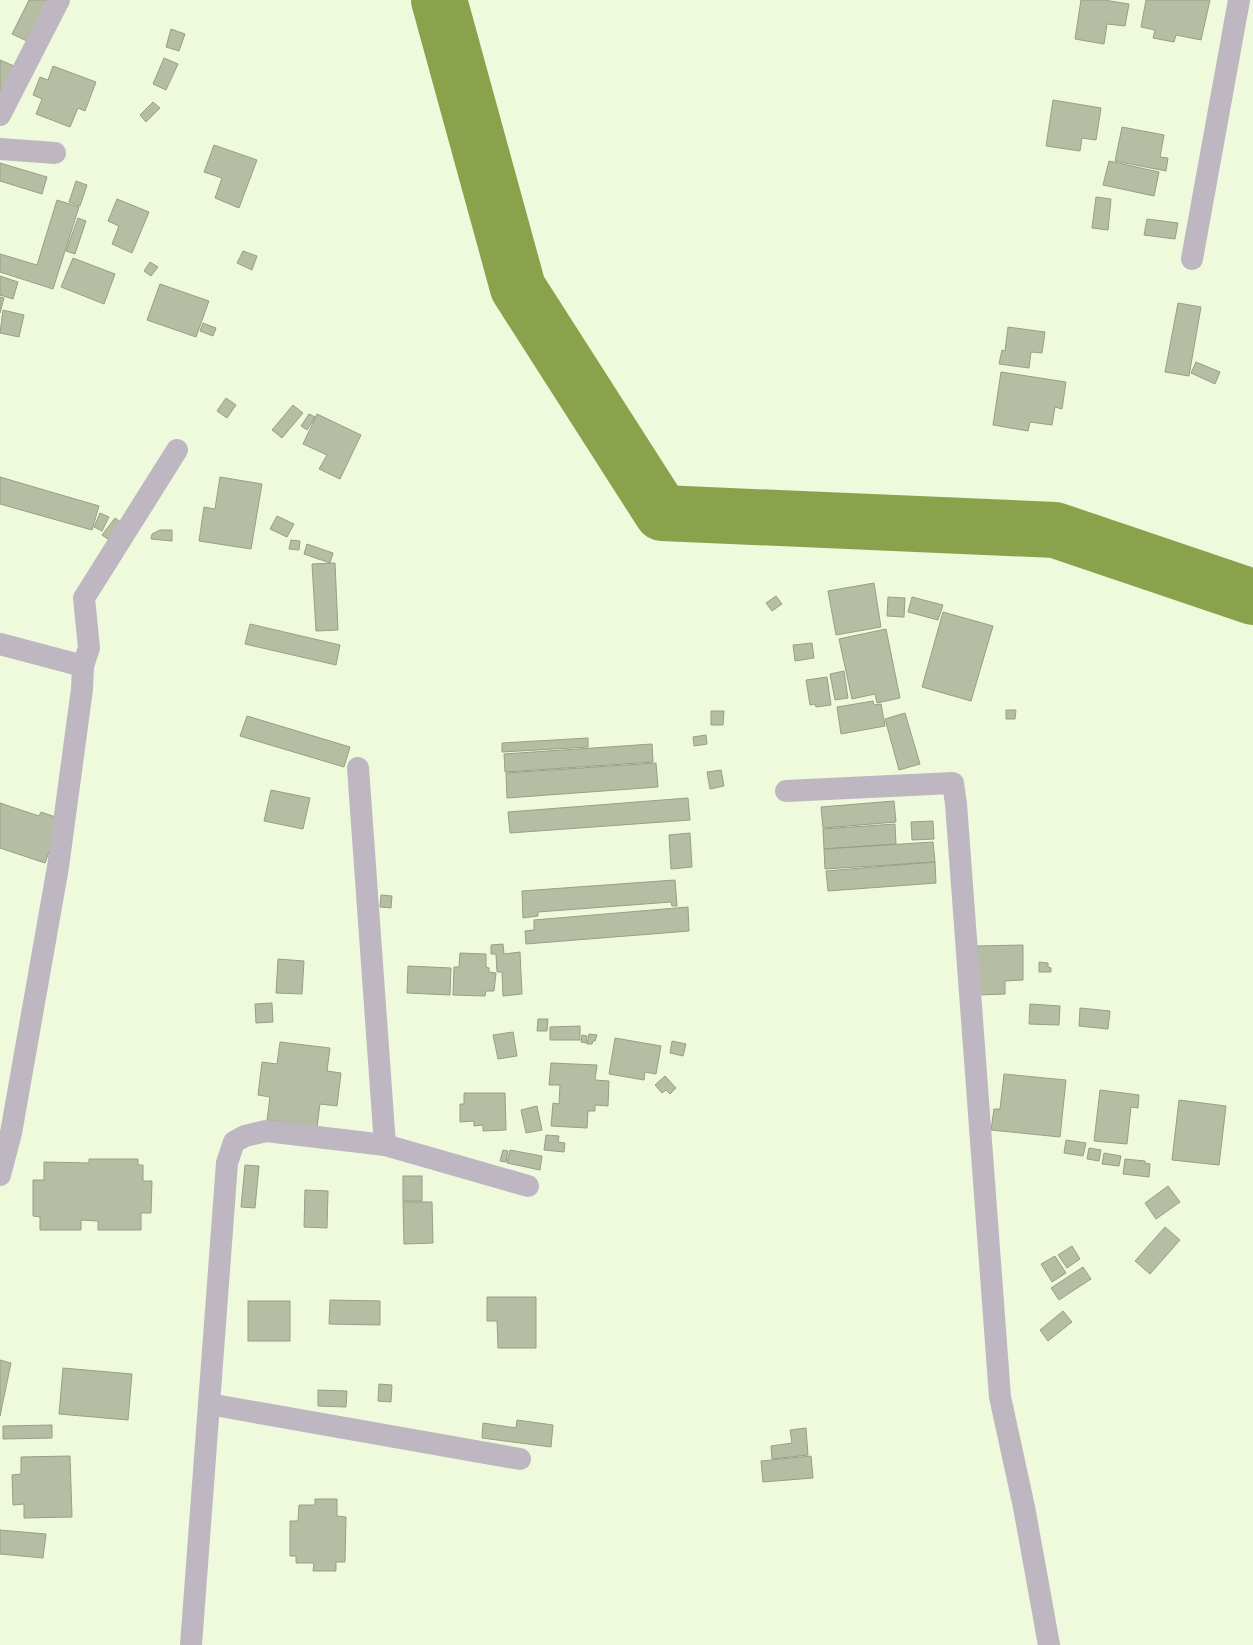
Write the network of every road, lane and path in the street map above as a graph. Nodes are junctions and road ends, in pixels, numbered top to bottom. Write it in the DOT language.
graph roads {
  1 [pos="59,0"];
  2 [pos="1239,0"];
  3 [pos="0,115"];
  4 [pos="0,149"];
  5 [pos="56,153"];
  6 [pos="1192,259"];
  7 [pos="177,450"];
  8 [pos="0,644"];
  9 [pos="83,666"];
  10 [pos="358,768"];
  11 [pos="786,791"];
  12 [pos="385,1145"];
  13 [pos="0,1175"];
  14 [pos="528,1186"];
  15 [pos="208,1404"];
  16 [pos="520,1459"];
  17 [pos="192,1645"];
  18 [pos="1049,1645"];
  1 -- 3 [label="street"];
  2 -- 6 [label="street"];
  4 -- 5 [label="street"];
  7 -- 9 [label="street"];
  8 -- 9 [label="street"];
  9 -- 13 [label="street"];
  10 -- 12 [label="street"];
  11 -- 18 [label="street"];
  12 -- 14 [label="street"];
  12 -- 15 [label="street"];
  15 -- 16 [label="street"];
  15 -- 17 [label="street"];
}
